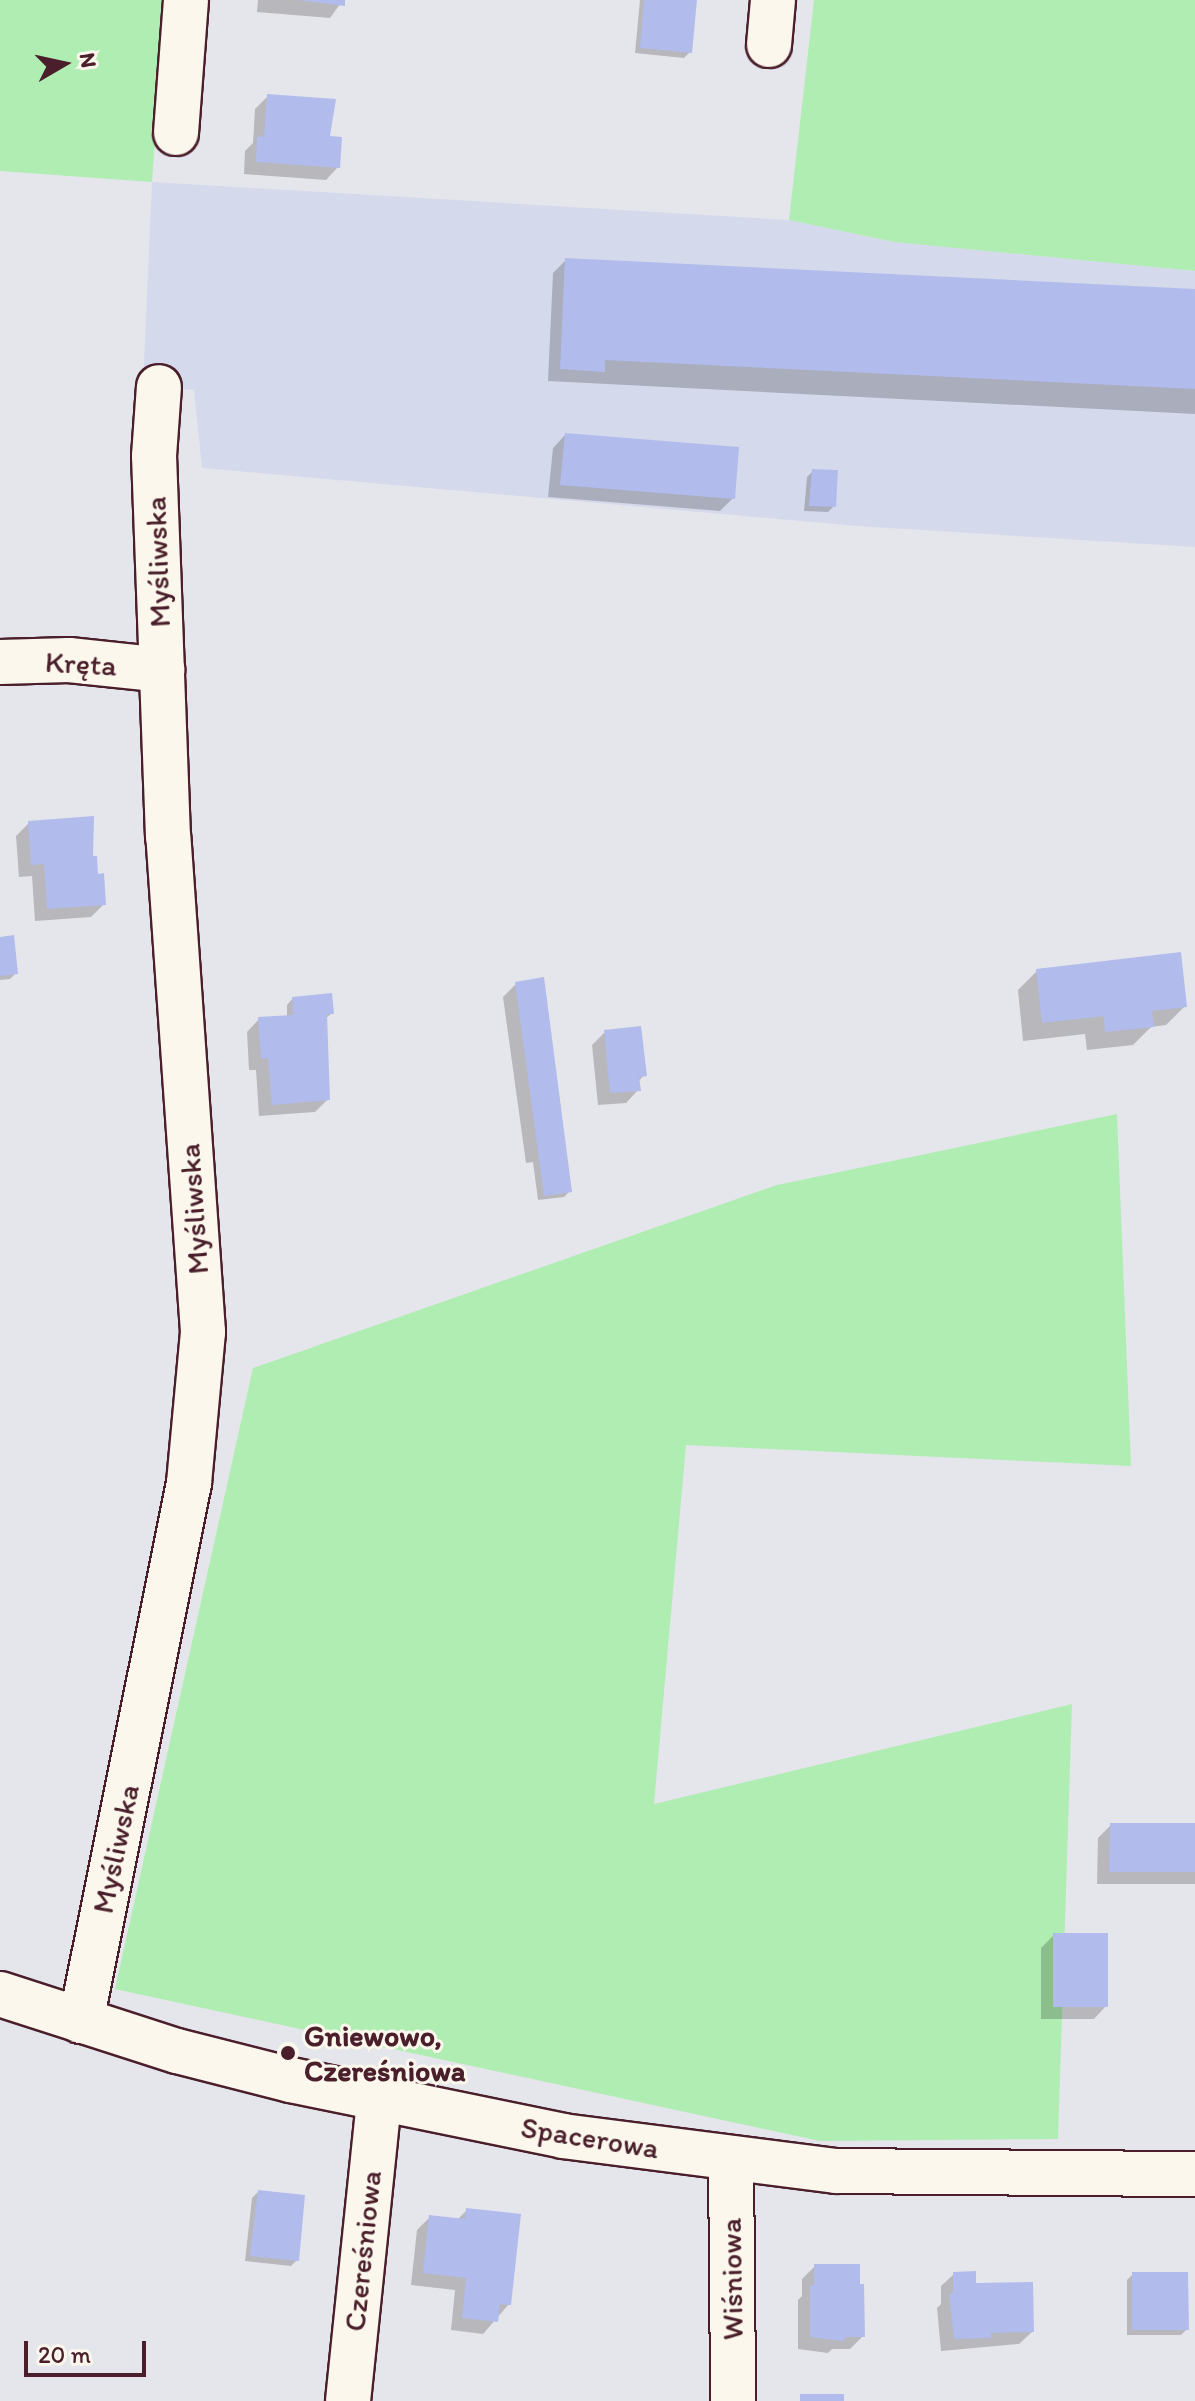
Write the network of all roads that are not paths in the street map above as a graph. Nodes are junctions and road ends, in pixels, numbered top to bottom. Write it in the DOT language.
graph roads {
  1 [pos="186,0"];
  2 [pos="773,0"];
  3 [pos="769,45"];
  4 [pos="176,133"];
  5 [pos="159,387"];
  6 [pos="0,662"];
  7 [pos="162,670"];
  8 [pos="0,1994"];
  9 [pos="81,2021"];
  10 [pos="379,2100"];
  11 [pos="731,2158"];
  12 [pos="1195,2174"];
  13 [pos="348,2401"];
  14 [pos="733,2401"];
  1 -- 4 [label="street"];
  2 -- 3 [label="street"];
  5 -- 7 [label="street, Myśliwska"];
  6 -- 7 [label="street, Kręta"];
  7 -- 9 [label="street, Myśliwska"];
  8 -- 9 [label="street, Spacerowa"];
  9 -- 10 [label="street, Spacerowa"];
  10 -- 11 [label="street, Spacerowa"];
  10 -- 13 [label="street, Czereśniowa"];
  11 -- 12 [label="street, Spacerowa"];
  11 -- 14 [label="street, Wiśniowa"];
}
